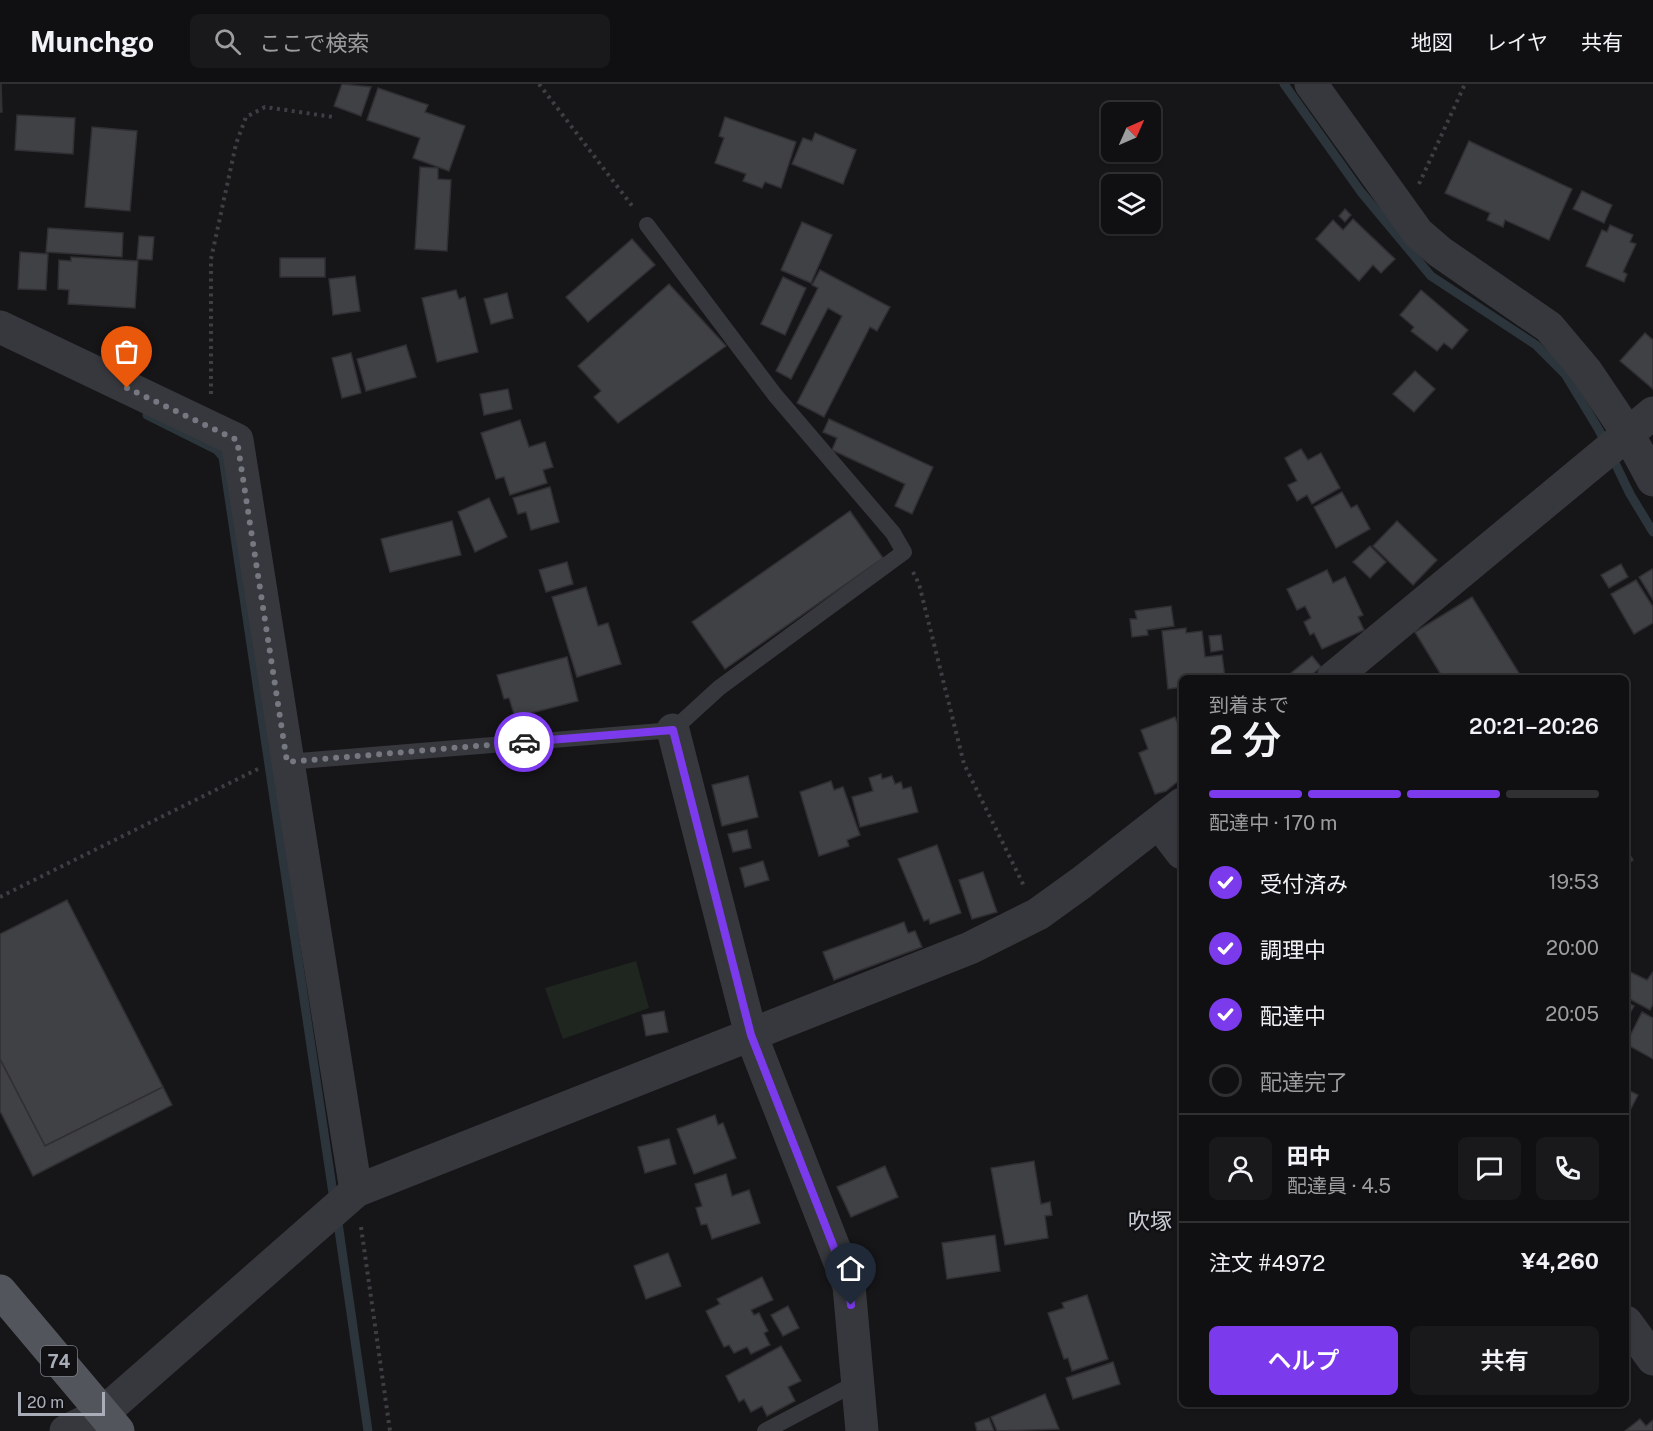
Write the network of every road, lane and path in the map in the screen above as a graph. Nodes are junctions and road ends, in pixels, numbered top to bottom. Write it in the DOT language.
graph roads {
  1 [pos="539,84"];
  2 [pos="1311,84"];
  3 [pos="1465,84"];
  4 [pos="333,117"];
  5 [pos="1405,216"];
  6 [pos="647,225"];
  7 [pos="0,327"];
  8 [pos="1640,423"];
  9 [pos="211,428"];
  10 [pos="1653,480"];
  11 [pos="904,552"];
  12 [pos="1337,675"];
  13 [pos="673,730"];
  14 [pos="287,762"];
  15 [pos="1170,813"];
  16 [pos="1179,843"];
  17 [pos="0,897"];
  18 [pos="1038,914"];
  19 [pos="751,1035"];
  20 [pos="356,1191"];
  21 [pos="0,1291"];
  22 [pos="1629,1326"];
  23 [pos="1653,1359"];
  24 [pos="858,1382"];
  25 [pos="110,1422"];
  26 [pos="66,1431"];
  27 [pos="390,1431"];
  28 [pos="765,1431"];
  29 [pos="862,1431"];
  1 -- 6 [label="path"];
  2 -- 5 [label="street"];
  3 -- 5 [label="path"];
  4 -- 9 [label="path"];
  5 -- 8 [label="street"];
  6 -- 11 [label="lane"];
  7 -- 9 [label="street"];
  8 -- 10 [label="street"];
  8 -- 12 [label="street"];
  9 -- 14 [label="street"];
  11 -- 13 [label="lane"];
  11 -- 18 [label="path"];
  13 -- 14 [label="lane"];
  13 -- 19 [label="street"];
  14 -- 17 [label="path"];
  14 -- 20 [label="street"];
  15 -- 16 [label="street"];
  15 -- 18 [label="street"];
  18 -- 19 [label="street"];
  19 -- 20 [label="street"];
  19 -- 24 [label="street"];
  20 -- 25 [label="street"];
  20 -- 27 [label="path"];
  21 -- 25 [label="main road, 74"];
  22 -- 23 [label="street"];
  24 -- 28 [label="lane"];
  24 -- 29 [label="street"];
  25 -- 26 [label="street"];
}
